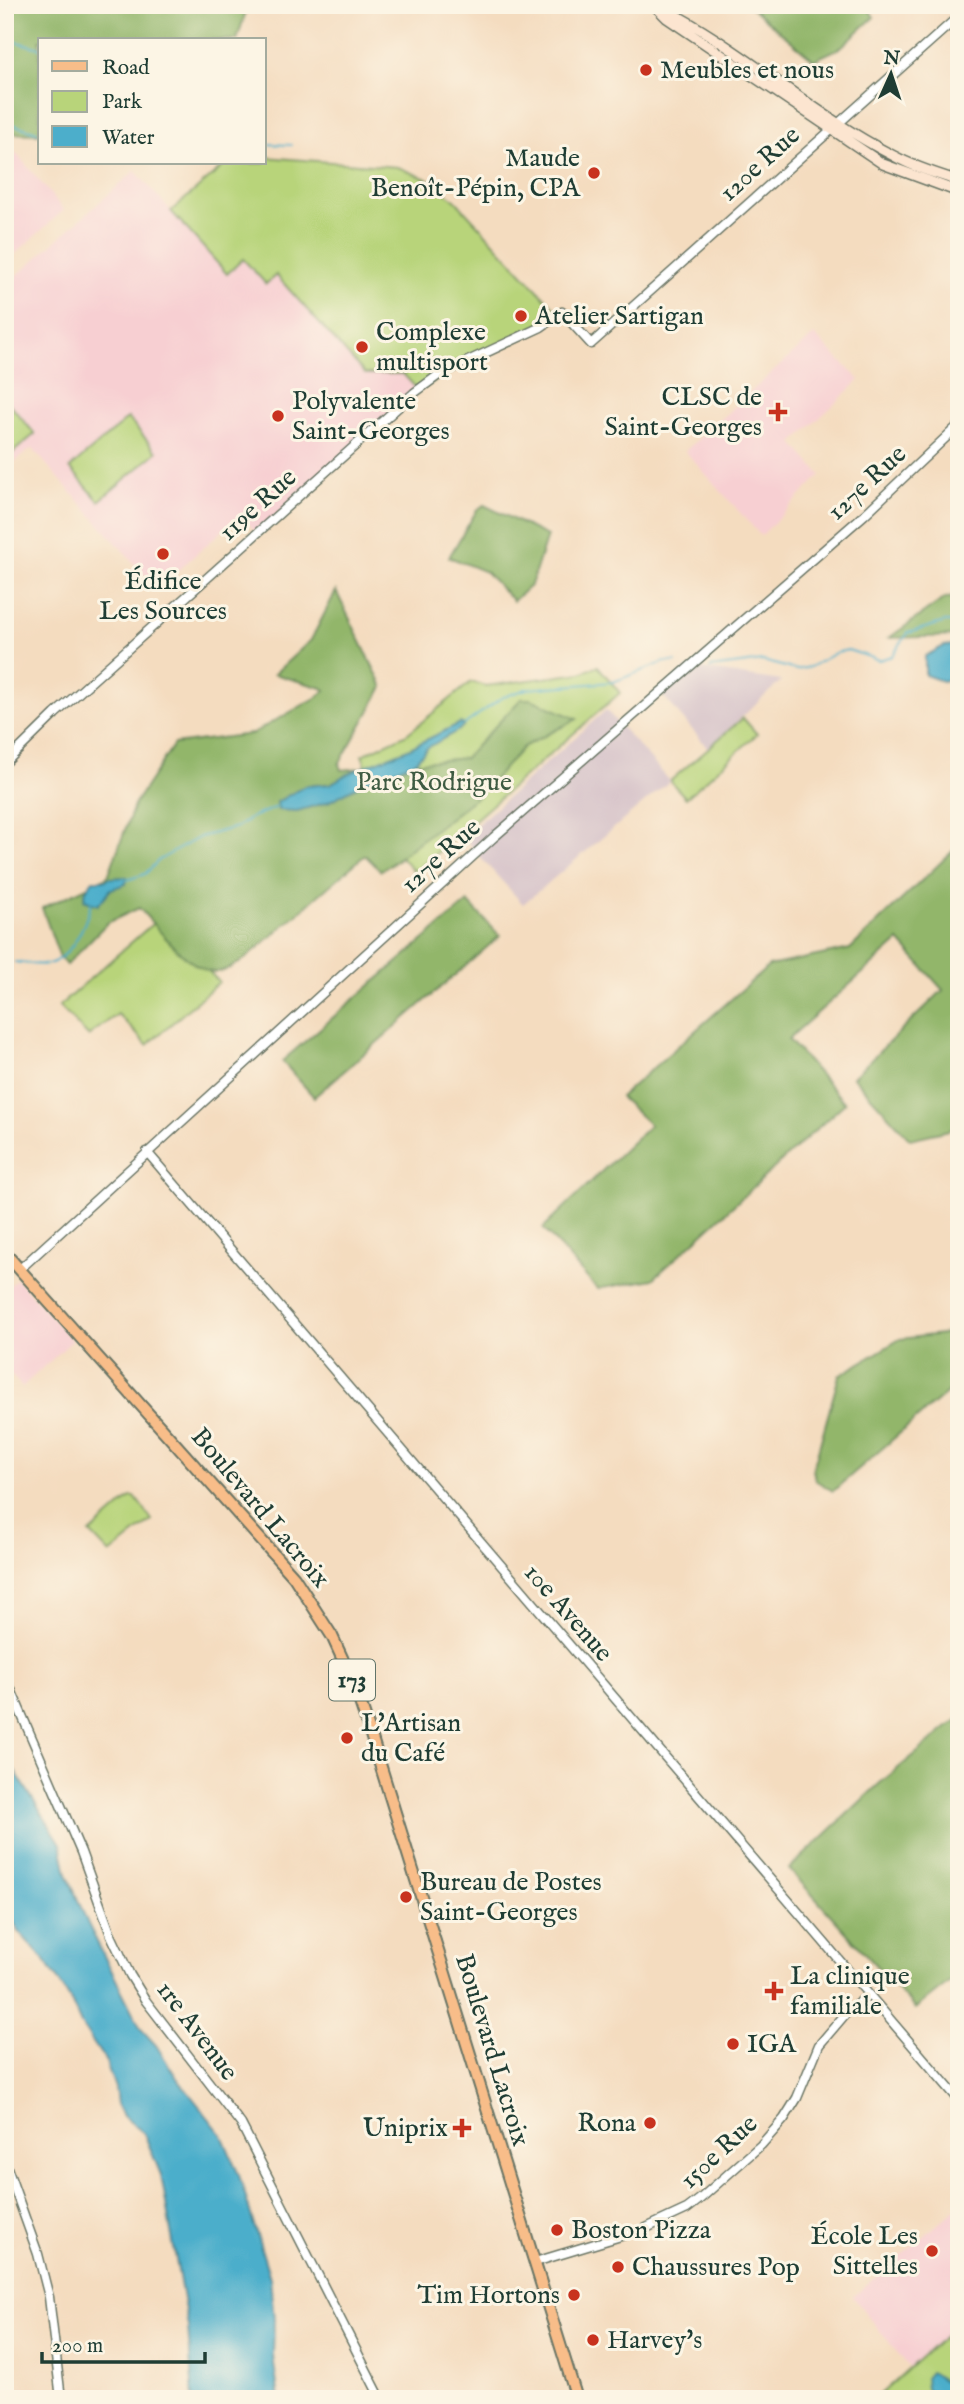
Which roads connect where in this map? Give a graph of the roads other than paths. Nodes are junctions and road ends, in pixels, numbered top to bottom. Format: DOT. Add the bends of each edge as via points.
graph roads {
  1 [pos="656,5"];
  2 [pos="959,16"];
  3 [pos="838,122"];
  4 [pos="830,129"];
  5 [pos="959,181"];
  6 [pos="959,192"];
  7 [pos="562,312"];
  8 [pos="959,425"];
  9 [pos="5,763"];
  10 [pos="148,1152"];
  11 [pos="5,1253"];
  12 [pos="20,1269"];
  13 [pos="5,1676"];
  14 [pos="869,1995"];
  15 [pos="959,2100"];
  16 [pos="5,2162"];
  17 [pos="535,2262"];
  18 [pos="61,2399"];
  19 [pos="381,2399"];
  20 [pos="577,2399"];
  1 -- 3 [label="main road"];
  1 -- 4 [label="main road" via="667,18"];
  2 -- 3 [label="street, 120e Rue"];
  3 -- 4 [label="street, 120e Rue"];
  3 -- 5 [label="main road" via="897,158"];
  4 -- 6 [label="main road" via="883,164"];
  4 -- 7 [label="street, 120e Rue" via="590,344"];
  7 -- 9 [label="street, 119e Rue" via="541,327 440,374 414,393 55,713"];
  8 -- 10 [label="street, 127e Rue" via="884,498 494,837"];
  10 -- 12 [label="street, 127e Rue"];
  10 -- 14 [label="street, 10e Avenue"];
  11 -- 12 [label="main road, Boulevard Lacroix / 173"];
  12 -- 17 [label="main road, Boulevard Lacroix / 173" via="265,1543 309,1597 332,1636 363,1710"];
  13 -- 19 [label="street, 1re Avenue" via="130,1975 241,2124"];
  14 -- 15 [label="street, 10e Avenue"];
  14 -- 17 [label="street, 150e Rue" via="837,2021 819,2045 784,2119 693,2204 644,2229"];
  16 -- 18 [label="street" via="50,2297"];
  17 -- 20 [label="main road, Boulevard Lacroix / 173"];
}
